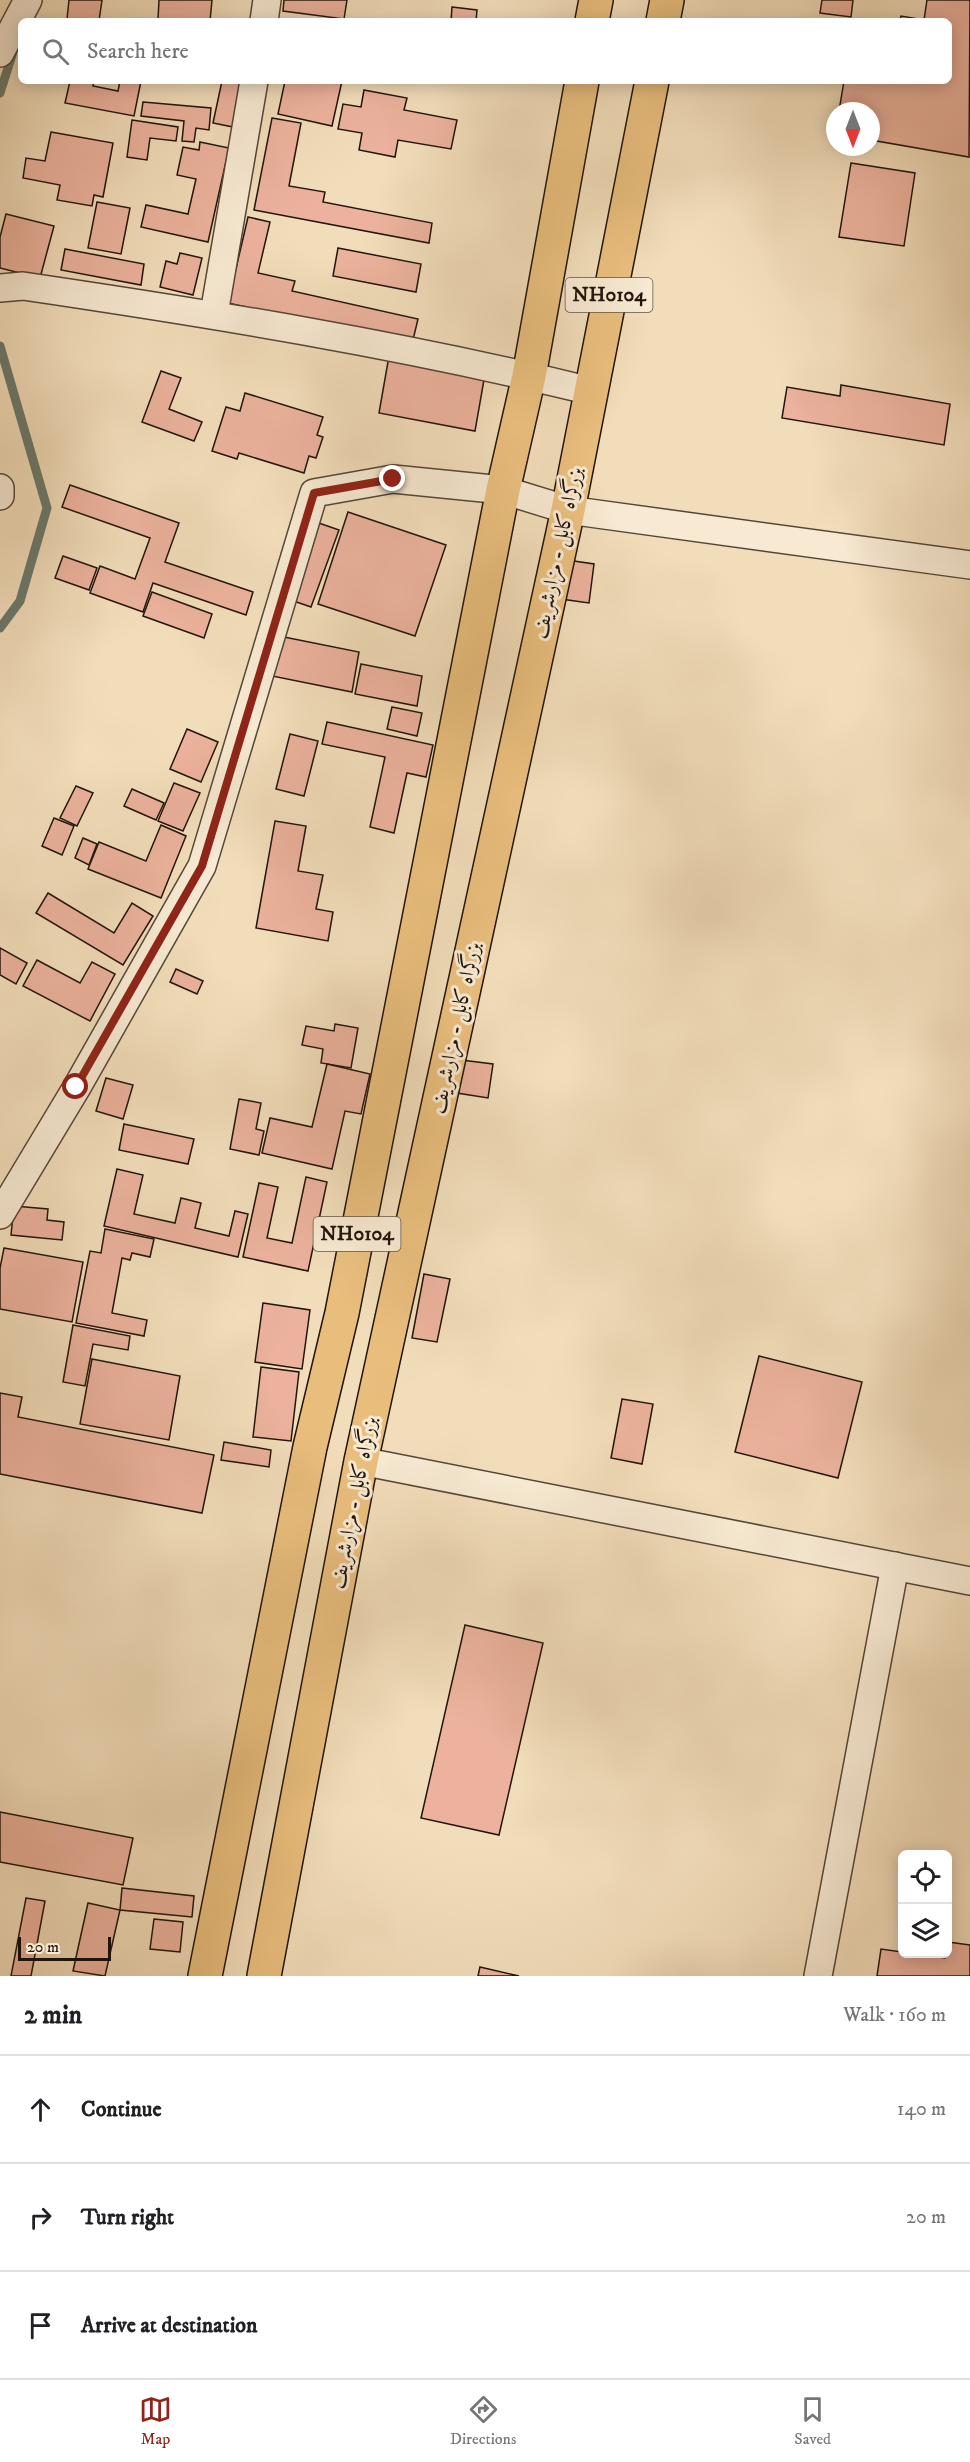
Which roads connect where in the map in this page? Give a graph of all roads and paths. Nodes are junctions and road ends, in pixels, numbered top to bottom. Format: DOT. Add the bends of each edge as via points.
graph roads {
  1 [pos="28,0"];
  2 [pos="267,0"];
  3 [pos="596,0"];
  4 [pos="668,0"];
  5 [pos="18,18"];
  6 [pos="264,18"];
  7 [pos="593,18"];
  8 [pos="664,18"];
  9 [pos="18,19"];
  10 [pos="0,53"];
  11 [pos="253,84"];
  12 [pos="581,84"];
  13 [pos="650,84"];
  14 [pos="0,288"];
  15 [pos="214,314"];
  16 [pos="529,376"];
  17 [pos="591,391"];
  18 [pos="0,489"];
  19 [pos="503,490"];
  20 [pos="0,496"];
  21 [pos="568,510"];
  22 [pos="970,565"];
  23 [pos="0,1215"];
  24 [pos="361,1461"];
  25 [pos="895,1566"];
  26 [pos="970,1581"];
  27 [pos="204,1976"];
  28 [pos="264,1976"];
  29 [pos="818,1976"];
  1 -- 5 [label="street"];
  2 -- 6 [label="street"];
  3 -- 7 [label="highway"];
  4 -- 8 [label="highway"];
  9 -- 10 [label="street"];
  11 -- 15 [label="street"];
  12 -- 16 [label="highway, NH0104"];
  13 -- 17 [label="highway, بزرگراه کابل - مزارشریف / NH0104"];
  14 -- 15 [label="street" via="23,286"];
  15 -- 16 [label="street"];
  16 -- 17 [label="street"];
  16 -- 19 [label="highway, NH0104"];
  17 -- 21 [label="highway, بزرگراه کابل - مزارشریف / NH0104"];
  18 -- 20 [label="street"];
  19 -- 21 [label="street"];
  19 -- 23 [label="street" via="393,479 314,493 202,866"];
  19 -- 27 [label="highway, NH0104" via="344,1301 310,1447"];
  21 -- 22 [label="street"];
  21 -- 24 [label="highway, بزرگراه کابل - مزارشریف / NH0104"];
  24 -- 25 [label="street"];
  24 -- 28 [label="highway, بزرگراه کابل - مزارشریف / NH0104"];
  25 -- 26 [label="street"];
  25 -- 29 [label="street"];
}
